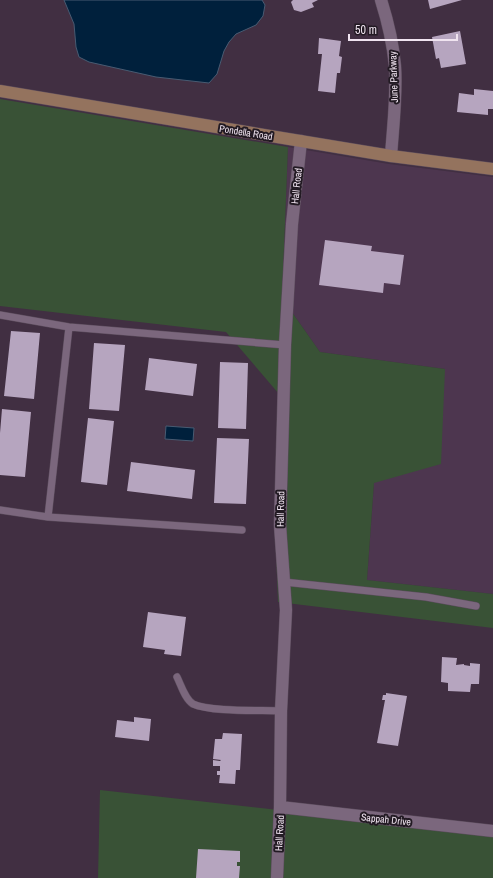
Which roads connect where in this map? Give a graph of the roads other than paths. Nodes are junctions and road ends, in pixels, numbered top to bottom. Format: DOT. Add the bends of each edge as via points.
graph roads {
  1 [pos="381,0"];
  2 [pos="0,91"];
  3 [pos="301,141"];
  4 [pos="391,156"];
  5 [pos="493,169"];
  6 [pos="0,315"];
  7 [pos="69,328"];
  8 [pos="285,345"];
  9 [pos="0,510"];
  10 [pos="48,517"];
  11 [pos="242,530"];
  12 [pos="284,582"];
  13 [pos="476,606"];
  14 [pos="177,677"];
  15 [pos="281,711"];
  16 [pos="280,807"];
  17 [pos="493,831"];
  18 [pos="277,878"];
  1 -- 4 [label="street, June Parkway" via="395,68 395,116"];
  2 -- 3 [label="main road, Pondella Road"];
  3 -- 4 [label="main road, Pondella Road"];
  3 -- 8 [label="street, Hall Road" via="292,224"];
  4 -- 5 [label="main road, Pondella Road"];
  6 -- 7 [label="lane"];
  7 -- 8 [label="lane"];
  7 -- 10 [label="lane"];
  8 -- 12 [label="street, Hall Road" via="280,524"];
  9 -- 10 [label="lane"];
  10 -- 11 [label="lane"];
  12 -- 13 [label="lane" via="426,597"];
  12 -- 15 [label="street, Hall Road" via="286,632"];
  14 -- 15 [label="lane" via="192,704 214,708"];
  15 -- 16 [label="street, Hall Road"];
  16 -- 17 [label="street, Sappah Drive"];
  16 -- 18 [label="street, Hall Road"];
}
